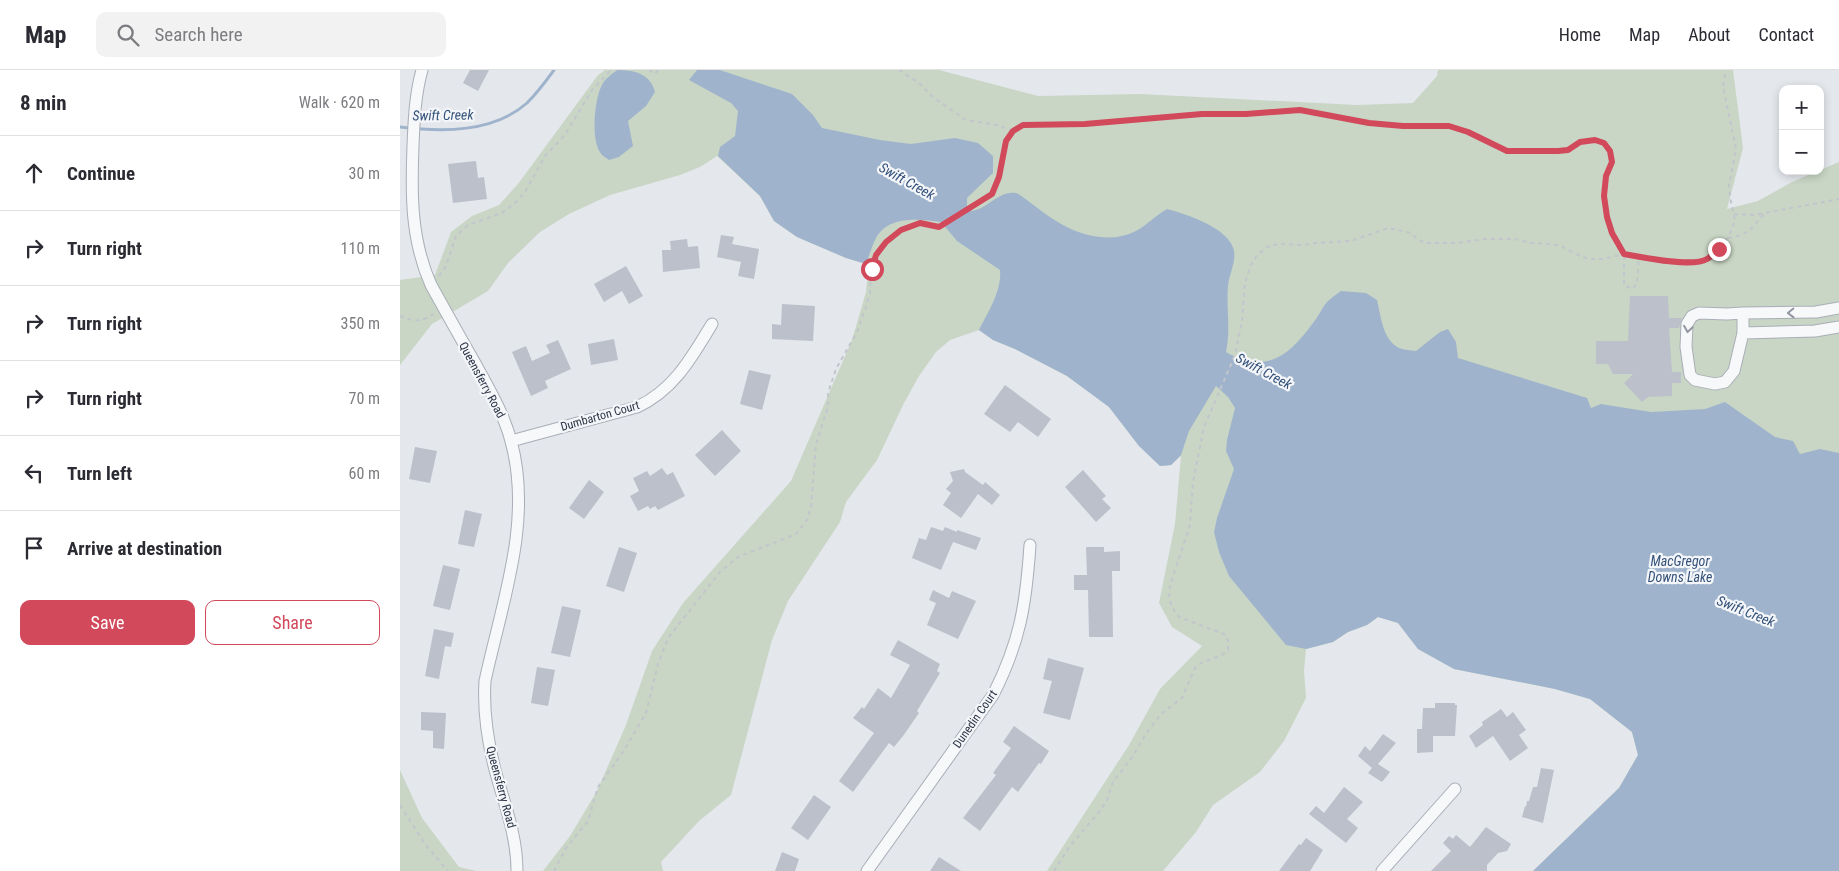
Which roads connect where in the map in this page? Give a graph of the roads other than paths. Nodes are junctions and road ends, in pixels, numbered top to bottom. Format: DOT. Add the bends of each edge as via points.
graph roads {
  1 [pos="422,70"];
  2 [pos="400,166"];
  3 [pos="412,166"];
  4 [pos="1839,308"];
  5 [pos="1743,313"];
  6 [pos="712,324"];
  7 [pos="1839,327"];
  8 [pos="1743,333"];
  9 [pos="511,441"];
  10 [pos="1030,545"];
  11 [pos="1455,789"];
  12 [pos="517,871"];
  13 [pos="868,871"];
  14 [pos="1382,871"];
  1 -- 3 [label="street, Queensferry Road" via="414,114"];
  2 -- 3 [label="street"];
  3 -- 9 [label="street, Queensferry Road" via="413,220 425,272 498,404"];
  4 -- 5 [label="street, one-way" via="1807,313"];
  5 -- 8 [label="street"];
  5 -- 8 [label="street, one-way" via="1699,313 1692,316 1686,332 1690,375 1705,383 1725,382 1736,366"];
  6 -- 9 [label="street, Dumbarton Court" via="686,367 649,401"];
  7 -- 8 [label="street"];
  9 -- 12 [label="street, Queensferry Road" via="519,513 512,563 485,681 484,709 491,752 513,834"];
  10 -- 13 [label="street, Dunedin Court" via="1024,609 1004,674 993,695"];
  11 -- 14 [label="street"];
}
